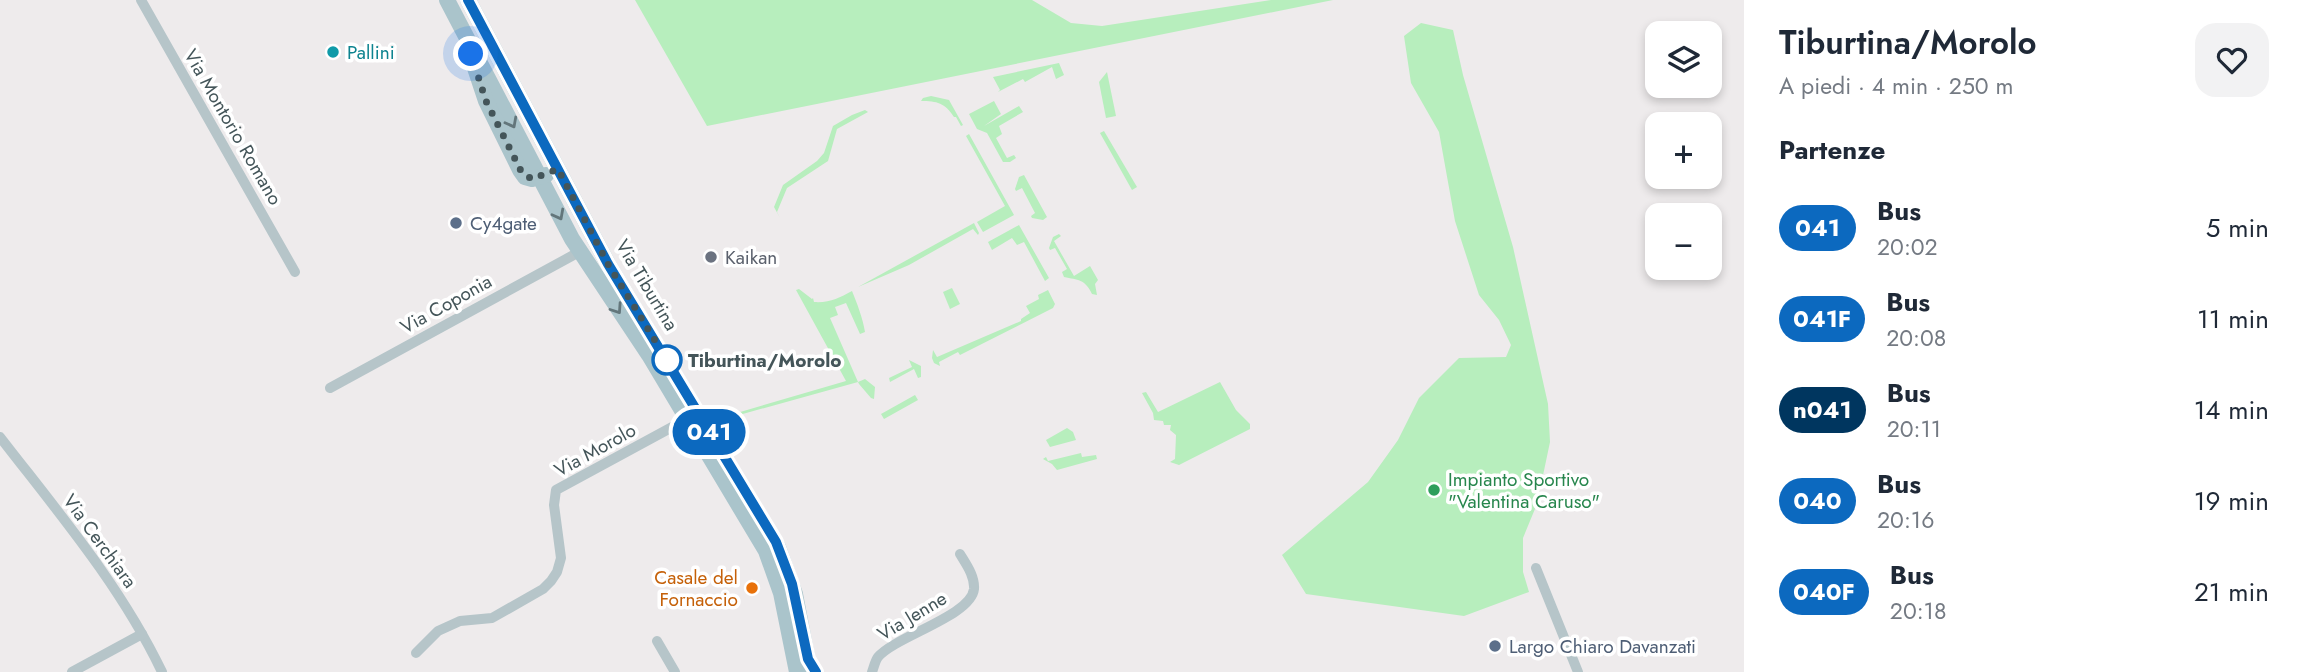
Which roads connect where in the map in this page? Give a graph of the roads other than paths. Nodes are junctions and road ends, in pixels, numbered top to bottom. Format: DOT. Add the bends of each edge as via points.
graph roads {
  1 [pos="141,0"];
  2 [pos="447,0"];
  3 [pos="468,0"];
  4 [pos="558,169"];
  5 [pos="540,177"];
  6 [pos="579,252"];
  7 [pos="295,272"];
  8 [pos="330,388"];
  9 [pos="687,419"];
  10 [pos="0,437"];
  11 [pos="960,554"];
  12 [pos="1536,568"];
  13 [pos="142,634"];
  14 [pos="657,640"];
  15 [pos="416,653"];
  16 [pos="809,665"];
  17 [pos="72,672"];
  18 [pos="162,672"];
  19 [pos="675,672"];
  20 [pos="797,672"];
  21 [pos="872,672"];
  22 [pos="1578,672"];
  1 -- 7 [label="street, Via Montorio Romano"];
  2 -- 5 [label="main road, one-way" via="469,41 481,89 520,170 528,179"];
  3 -- 4 [label="main road, Via Tiburtina"];
  4 -- 5 [label="main road"];
  4 -- 16 [label="main road, Via Tiburtina" via="613,272 776,542 792,584"];
  5 -- 6 [label="main road, Via Tiburtina, one-way"];
  6 -- 8 [label="street, Via Coponia"];
  6 -- 9 [label="main road, Via Tiburtina, one-way"];
  9 -- 15 [label="street, Via Morolo" via="556,490 561,558 547,585 492,618 460,621 438,631"];
  9 -- 20 [label="main road, Via Tiburtina" via="770,560"];
  10 -- 13 [label="street, Via Cerchiara" via="61,515"];
  11 -- 21 [label="street, Via Jenne" via="974,581 970,600 882,654"];
  12 -- 22 [label="street"];
  13 -- 17 [label="street"];
  13 -- 18 [label="street, Via Cerchiara"];
  14 -- 19 [label="street"];
}
